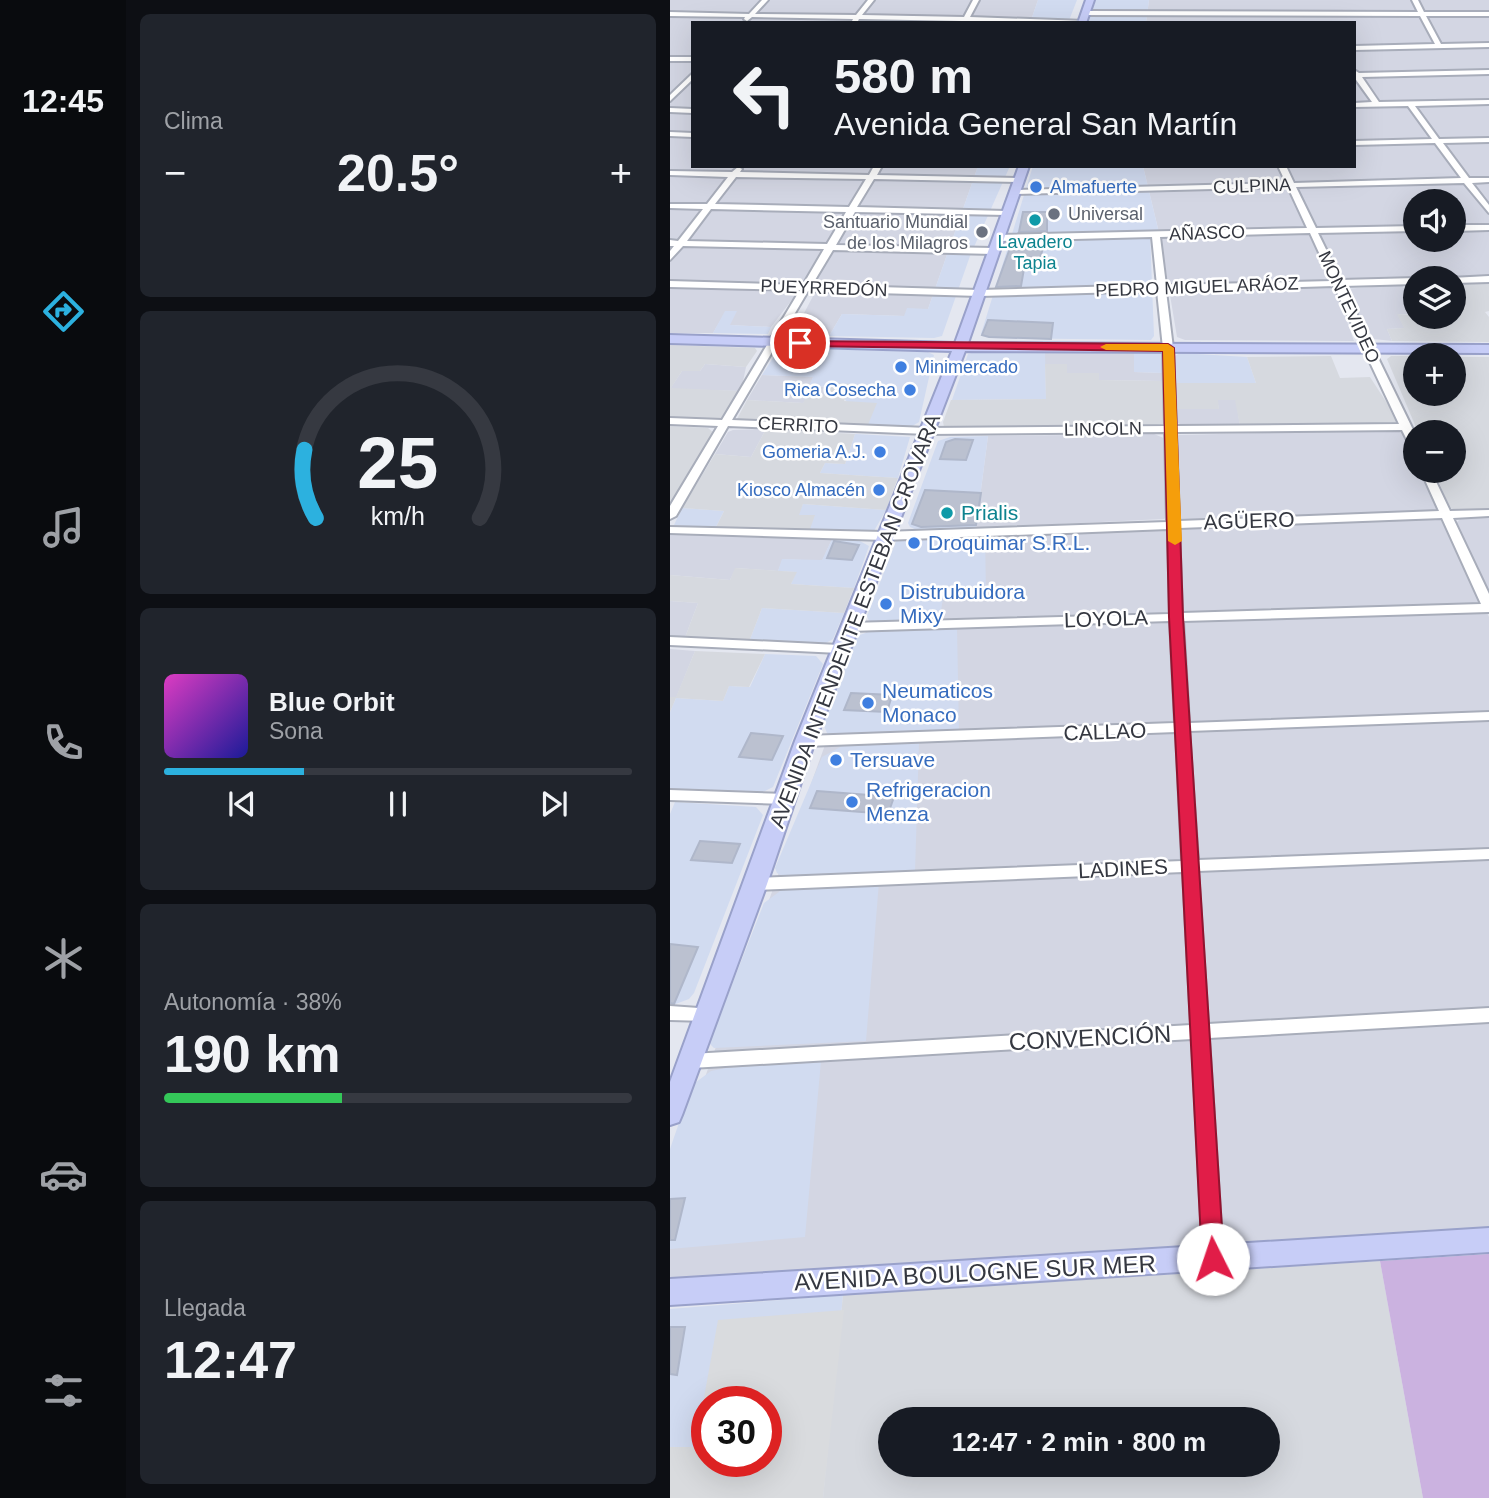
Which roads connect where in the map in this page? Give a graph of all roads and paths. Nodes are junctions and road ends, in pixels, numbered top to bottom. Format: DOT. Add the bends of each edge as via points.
graph roads {
  1 [pos="765,0"];
  2 [pos="871,0"];
  3 [pos="976,0"];
  4 [pos="1090,0"];
  5 [pos="1209,0"];
  6 [pos="1415,0"];
  7 [pos="1315,10"];
  8 [pos="1210,13"];
  9 [pos="670,14"];
  10 [pos="1422,14"];
  11 [pos="1489,14"];
  12 [pos="750,16"];
  13 [pos="1083,19"];
  14 [pos="855,20"];
  15 [pos="745,21"];
  16 [pos="965,21"];
  17 [pos="1212,21"];
  18 [pos="1322,21"];
  19 [pos="1489,45"];
  20 [pos="1439,46"];
  21 [pos="1356,48"];
  22 [pos="670,59"];
  23 [pos="691,60"];
  24 [pos="1489,72"];
  25 [pos="1356,74"];
  26 [pos="1356,75"];
  27 [pos="670,83"];
  28 [pos="689,83"];
  29 [pos="670,99"];
  30 [pos="1489,102"];
  31 [pos="1409,103"];
  32 [pos="1377,104"];
  33 [pos="1356,105"];
  34 [pos="670,110"];
  35 [pos="691,111"];
  36 [pos="670,134"];
  37 [pos="691,135"];
  38 [pos="1489,140"];
  39 [pos="1437,141"];
  40 [pos="1356,143"];
  41 [pos="877,168"];
  42 [pos="1023,168"];
  43 [pos="1283,168"];
  44 [pos="737,170"];
  45 [pos="670,173"];
  46 [pos="872,177"];
  47 [pos="1019,180"];
  48 [pos="1465,180"];
  49 [pos="1489,180"];
  50 [pos="1291,185"];
  51 [pos="1014,192"];
  52 [pos="670,206"];
  53 [pos="708,206"];
  54 [pos="851,210"];
  55 [pos="1489,211"];
  56 [pos="1006,213"];
  57 [pos="1489,227"];
  58 [pos="1403,228"];
  59 [pos="1466,228"];
  60 [pos="1313,231"];
  61 [pos="1156,235"];
  62 [pos="998,238"];
  63 [pos="670,243"];
  64 [pos="680,243"];
  65 [pos="831,247"];
  66 [pos="993,251"];
  67 [pos="670,257"];
  68 [pos="1489,279"];
  69 [pos="1466,280"];
  70 [pos="1403,282"];
  71 [pos="670,284"];
  72 [pos="1338,284"];
  73 [pos="806,287"];
  74 [pos="1161,288"];
  75 [pos="979,293"];
  76 [pos="670,339"];
  77 [pos="773,342"];
  78 [pos="960,346"];
  79 [pos="1168,348"];
  80 [pos="1369,348"];
  81 [pos="1489,349"];
  82 [pos="670,421"];
  83 [pos="1403,421"];
  84 [pos="727,422"];
  85 [pos="1403,427"];
  86 [pos="1170,428"];
  87 [pos="927,431"];
  88 [pos="1431,483"];
  89 [pos="1489,513"];
  90 [pos="1445,514"];
  91 [pos="670,516"];
  92 [pos="1175,524"];
  93 [pos="670,530"];
  94 [pos="884,536"];
  95 [pos="1489,608"];
  96 [pos="1176,617"];
  97 [pos="850,627"];
  98 [pos="670,641"];
  99 [pos="839,649"];
  100 [pos="1489,716"];
  101 [pos="1183,730"];
  102 [pos="805,741"];
  103 [pos="670,795"];
  104 [pos="786,799"];
  105 [pos="1489,854"];
  106 [pos="1191,866"];
  107 [pos="756,884"];
  108 [pos="670,1013"];
  109 [pos="707,1014"];
  110 [pos="1489,1014"];
  111 [pos="1198,1032"];
  112 [pos="691,1061"];
  113 [pos="670,1115"];
  114 [pos="1489,1240"];
  115 [pos="1213,1259"];
  116 [pos="670,1292"];
  1 -- 12 [label="street"];
  2 -- 14 [label="street"];
  3 -- 16 [label="street"];
  4 -- 13 [label="main road"];
  5 -- 8 [label="street"];
  6 -- 10 [label="street"];
  7 -- 8 [label="street"];
  7 -- 10 [label="street"];
  7 -- 18 [label="street"];
  8 -- 13 [label="street"];
  8 -- 17 [label="street"];
  9 -- 12 [label="street"];
  10 -- 11 [label="street"];
  10 -- 20 [label="street"];
  12 -- 14 [label="street"];
  12 -- 15 [label="street"];
  13 -- 16 [label="street"];
  14 -- 16 [label="street"];
  19 -- 20 [label="street"];
  20 -- 21 [label="street"];
  22 -- 23 [label="street"];
  24 -- 25 [label="street"];
  26 -- 32 [label="street"];
  27 -- 28 [label="street"];
  28 -- 29 [label="street"];
  30 -- 31 [label="street"];
  31 -- 32 [label="street"];
  31 -- 39 [label="street"];
  32 -- 33 [label="street"];
  34 -- 35 [label="street"];
  36 -- 37 [label="street"];
  38 -- 39 [label="street"];
  39 -- 40 [label="street"];
  39 -- 48 [label="street"];
  41 -- 46 [label="street"];
  42 -- 47 [label="main road, AVENIDA INTENDENTE ESTEBAN CROVARA"];
  43 -- 50 [label="street, MONTEVIDEO"];
  44 -- 45 [label="street"];
  44 -- 46 [label="street"];
  44 -- 53 [label="street"];
  46 -- 47 [label="street"];
  46 -- 54 [label="street"];
  47 -- 51 [label="main road, AVENIDA INTENDENTE ESTEBAN CROVARA"];
  48 -- 49 [label="street, CULPINA"];
  48 -- 50 [label="street, CULPINA"];
  48 -- 55 [label="street"];
  50 -- 51 [label="street, CULPINA"];
  50 -- 60 [label="street, MONTEVIDEO"];
  51 -- 56 [label="main road, AVENIDA INTENDENTE ESTEBAN CROVARA"];
  52 -- 53 [label="street"];
  53 -- 54 [label="street"];
  53 -- 64 [label="street"];
  54 -- 56 [label="street"];
  54 -- 65 [label="street"];
  56 -- 62 [label="main road, AVENIDA INTENDENTE ESTEBAN CROVARA"];
  57 -- 59 [label="street"];
  58 -- 60 [label="street, AÑASCO"];
  60 -- 61 [label="street, AÑASCO"];
  60 -- 72 [label="street, MONTEVIDEO"];
  61 -- 62 [label="street, AÑASCO"];
  61 -- 74 [label="street"];
  62 -- 66 [label="main road, AVENIDA INTENDENTE ESTEBAN CROVARA"];
  63 -- 64 [label="street"];
  64 -- 65 [label="street"];
  64 -- 67 [label="street"];
  65 -- 66 [label="street"];
  65 -- 73 [label="street"];
  66 -- 75 [label="main road, AVENIDA INTENDENTE ESTEBAN CROVARA"];
  68 -- 69 [label="street"];
  70 -- 72 [label="street, PEDRO MIGUEL ARÁOZ"];
  71 -- 73 [label="street, PUEYRREDÓN"];
  72 -- 74 [label="street, PEDRO MIGUEL ARÁOZ"];
  72 -- 80 [label="street, MONTEVIDEO"];
  73 -- 75 [label="street, PUEYRREDÓN"];
  73 -- 77 [label="street"];
  74 -- 75 [label="street, PEDRO MIGUEL ARÁOZ"];
  74 -- 79 [label="street"];
  75 -- 78 [label="main road, AVENIDA INTENDENTE ESTEBAN CROVARA"];
  76 -- 77 [label="main road"];
  77 -- 78 [label="main road"];
  77 -- 84 [label="street"];
  78 -- 79 [label="main road"];
  78 -- 87 [label="main road, AVENIDA INTENDENTE ESTEBAN CROVARA"];
  79 -- 80 [label="main road"];
  79 -- 86 [label="street"];
  80 -- 81 [label="main road"];
  80 -- 83 [label="street, MONTEVIDEO"];
  82 -- 84 [label="street, CERRITO"];
  84 -- 87 [label="street, CERRITO"];
  84 -- 91 [label="street"];
  85 -- 86 [label="street, LINCOLN"];
  86 -- 87 [label="street, LINCOLN"];
  86 -- 92 [label="street"];
  87 -- 94 [label="main road, AVENIDA INTENDENTE ESTEBAN CROVARA"];
  88 -- 90 [label="street"];
  89 -- 90 [label="street, AGÜERO"];
  90 -- 92 [label="street, AGÜERO"];
  90 -- 95 [label="street"];
  92 -- 94 [label="street, AGÜERO"];
  92 -- 96 [label="street"];
  93 -- 94 [label="street, AGÜERO"];
  94 -- 97 [label="main road, AVENIDA INTENDENTE ESTEBAN CROVARA"];
  95 -- 96 [label="street, LOYOLA"];
  96 -- 97 [label="street, LOYOLA"];
  96 -- 101 [label="street"];
  97 -- 99 [label="main road, AVENIDA INTENDENTE ESTEBAN CROVARA"];
  98 -- 99 [label="street"];
  99 -- 102 [label="main road, AVENIDA INTENDENTE ESTEBAN CROVARA"];
  100 -- 101 [label="street, CALLAO"];
  101 -- 102 [label="street, CALLAO"];
  101 -- 106 [label="street"];
  102 -- 104 [label="main road, AVENIDA INTENDENTE ESTEBAN CROVARA"];
  103 -- 104 [label="street"];
  104 -- 107 [label="main road, AVENIDA INTENDENTE ESTEBAN CROVARA"];
  105 -- 106 [label="street, LADINES"];
  106 -- 107 [label="street, LADINES"];
  106 -- 111 [label="street"];
  107 -- 109 [label="main road, AVENIDA INTENDENTE ESTEBAN CROVARA"];
  108 -- 109 [label="street"];
  109 -- 112 [label="main road, AVENIDA INTENDENTE ESTEBAN CROVARA"];
  110 -- 111 [label="street, CONVENCIÓN"];
  111 -- 112 [label="street, CONVENCIÓN"];
  111 -- 115 [label="street"];
  112 -- 113 [label="main road, AVENIDA INTENDENTE ESTEBAN CROVARA"];
  114 -- 115 [label="main road, AVENIDA BOULOGNE SUR MER"];
  115 -- 116 [label="main road, AVENIDA BOULOGNE SUR MER"];
}
